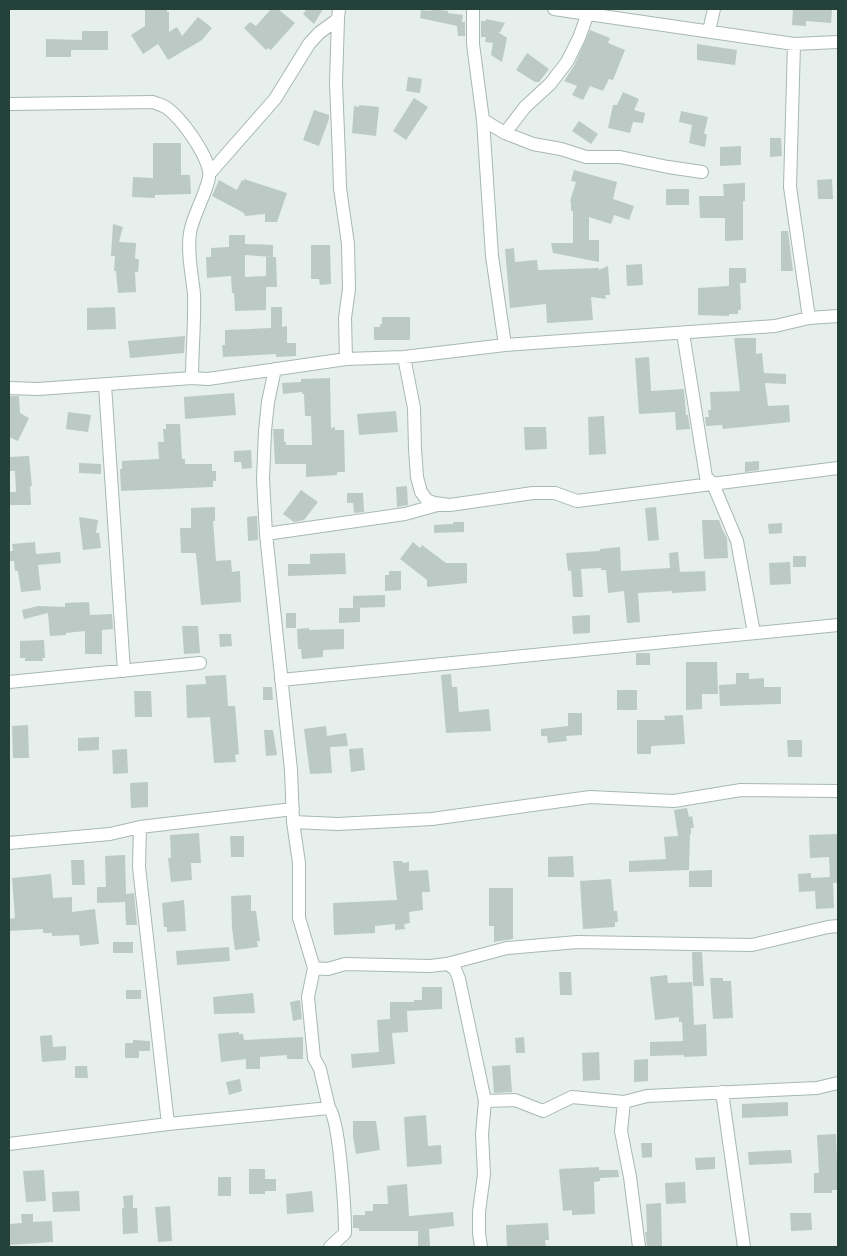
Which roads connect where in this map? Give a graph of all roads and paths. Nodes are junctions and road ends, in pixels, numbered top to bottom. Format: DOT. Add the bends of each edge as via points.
graph roads {
  1 [pos="473,9"];
  2 [pos="557,9"];
  3 [pos="714,9"];
  4 [pos="588,13"];
  5 [pos="338,14"];
  6 [pos="709,31"];
  7 [pos="838,42"];
  8 [pos="794,44"];
  9 [pos="9,104"];
  10 [pos="483,120"];
  11 [pos="505,133"];
  12 [pos="702,172"];
  13 [pos="210,173"];
  14 [pos="838,316"];
  15 [pos="809,318"];
  16 [pos="683,332"];
  17 [pos="505,345"];
  18 [pos="404,358"];
  19 [pos="346,359"];
  20 [pos="275,369"];
  21 [pos="192,378"];
  22 [pos="105,385"];
  23 [pos="9,388"];
  24 [pos="838,468"];
  25 [pos="713,484"];
  26 [pos="442,504"];
  27 [pos="266,534"];
  28 [pos="838,625"];
  29 [pos="754,633"];
  30 [pos="200,663"];
  31 [pos="124,671"];
  32 [pos="281,680"];
  33 [pos="9,682"];
  34 [pos="838,791"];
  35 [pos="293,815"];
  36 [pos="140,827"];
  37 [pos="9,843"];
  38 [pos="838,926"];
  39 [pos="447,964"];
  40 [pos="314,968"];
  41 [pos="838,1084"];
  42 [pos="722,1092"];
  43 [pos="485,1101"];
  44 [pos="624,1102"];
  45 [pos="329,1108"];
  46 [pos="168,1124"];
  47 [pos="9,1144"];
  48 [pos="334,1245"];
  49 [pos="481,1247"];
  50 [pos="639,1247"];
  51 [pos="744,1247"];
  1 -- 10 [label="street" via="473,44"];
  2 -- 4 [label="street"];
  3 -- 6 [label="street"];
  4 -- 6 [label="street"];
  4 -- 11 [label="street" via="567,62"];
  5 -- 13 [label="street" via="310,44 275,98"];
  5 -- 19 [label="street" via="336,83 340,188 348,244 349,289 344,318"];
  6 -- 8 [label="street"];
  7 -- 8 [label="street"];
  8 -- 15 [label="street" via="790,187"];
  9 -- 13 [label="street" via="153,102 167,108 180,121 204,154"];
  10 -- 11 [label="street"];
  10 -- 17 [label="street" via="492,256"];
  11 -- 12 [label="street" via="533,144 586,157 620,157"];
  13 -- 21 [label="street" via="190,233 194,295"];
  14 -- 15 [label="street"];
  15 -- 16 [label="street" via="775,326"];
  16 -- 17 [label="street"];
  16 -- 25 [label="street" via="706,477"];
  17 -- 18 [label="street"];
  18 -- 19 [label="street"];
  18 -- 26 [label="street" via="414,408 414,448 421,492 427,500"];
  19 -- 20 [label="street"];
  20 -- 21 [label="street" via="237,376"];
  20 -- 27 [label="street" via="265,431"];
  21 -- 22 [label="street"];
  22 -- 23 [label="street"];
  22 -- 31 [label="street"];
  24 -- 25 [label="street"];
  25 -- 26 [label="street" via="577,501 555,493 533,493"];
  25 -- 29 [label="street" via="737,541"];
  26 -- 27 [label="street" via="405,514"];
  27 -- 32 [label="street"];
  28 -- 29 [label="street"];
  29 -- 32 [label="street"];
  30 -- 31 [label="street"];
  31 -- 33 [label="street"];
  32 -- 35 [label="street"];
  34 -- 35 [label="street" via="741,790 674,800 590,797 432,819 338,824"];
  35 -- 36 [label="street"];
  35 -- 40 [label="street" via="299,918"];
  36 -- 37 [label="street" via="110,834"];
  36 -- 46 [label="street" via="139,867"];
  38 -- 39 [label="street" via="752,945 577,942 507,948"];
  39 -- 40 [label="street" via="344,964 328,969"];
  39 -- 43 [label="street" via="455,969 458,979"];
  40 -- 45 [label="street" via="308,997 314,1058 320,1069"];
  41 -- 42 [label="street" via="817,1088"];
  42 -- 44 [label="street" via="647,1096"];
  42 -- 51 [label="street"];
  43 -- 44 [label="street" via="515,1100 543,1111 572,1097"];
  43 -- 49 [label="street" via="482,1134 484,1174 479,1212"];
  44 -- 50 [label="street" via="621,1131"];
  45 -- 46 [label="street"];
  45 -- 48 [label="street" via="337,1133 344,1224 344,1233"];
  46 -- 47 [label="street"];
}
